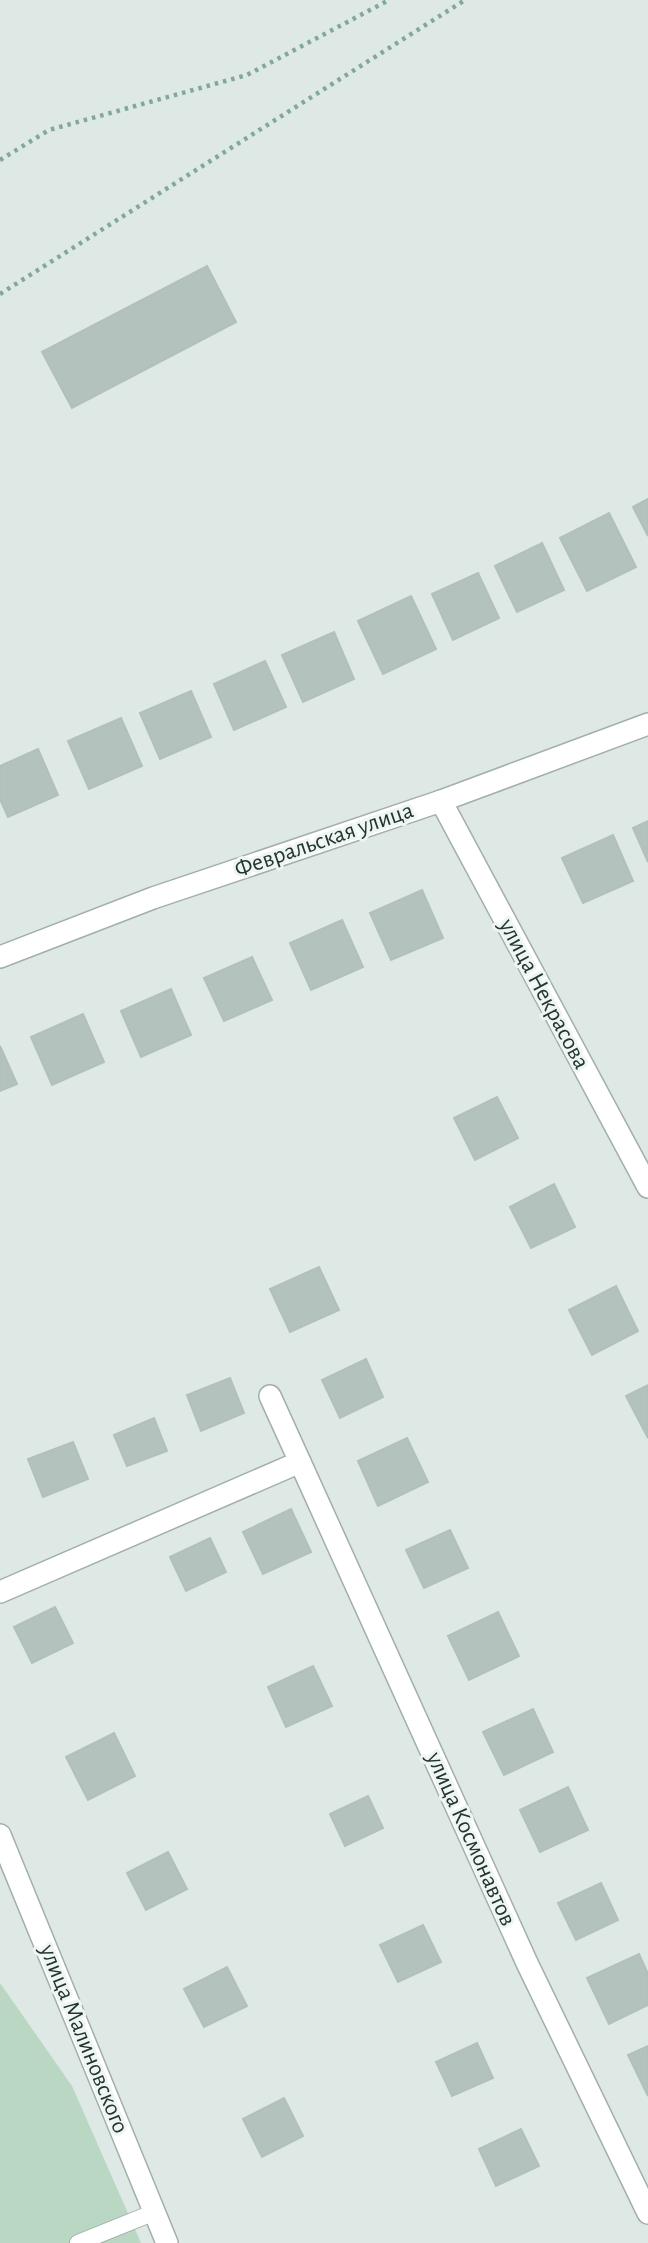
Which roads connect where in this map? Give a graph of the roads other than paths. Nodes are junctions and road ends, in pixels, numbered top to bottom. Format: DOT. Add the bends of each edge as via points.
graph roads {
  1 [pos="648,724"];
  2 [pos="440,801"];
  3 [pos="0,957"];
  4 [pos="648,1187"];
  5 [pos="270,1396"];
  6 [pos="300,1462"];
  7 [pos="0,1592"];
  8 [pos="0,1835"];
  9 [pos="155,2213"];
  10 [pos="648,2213"];
  11 [pos="78,2243"];
  12 [pos="167,2243"];
  1 -- 2 [label="street, Февральская улица"];
  2 -- 3 [label="street, Февральская улица" via="153,898"];
  2 -- 4 [label="street, улица Некрасова"];
  5 -- 6 [label="street, улица Космонавтов"];
  6 -- 7 [label="street"];
  6 -- 10 [label="street, улица Космонавтов" via="527,1963"];
  8 -- 9 [label="street, улица Малиновского"];
  9 -- 11 [label="lane"];
  9 -- 12 [label="street, улица Малиновского"];
}
